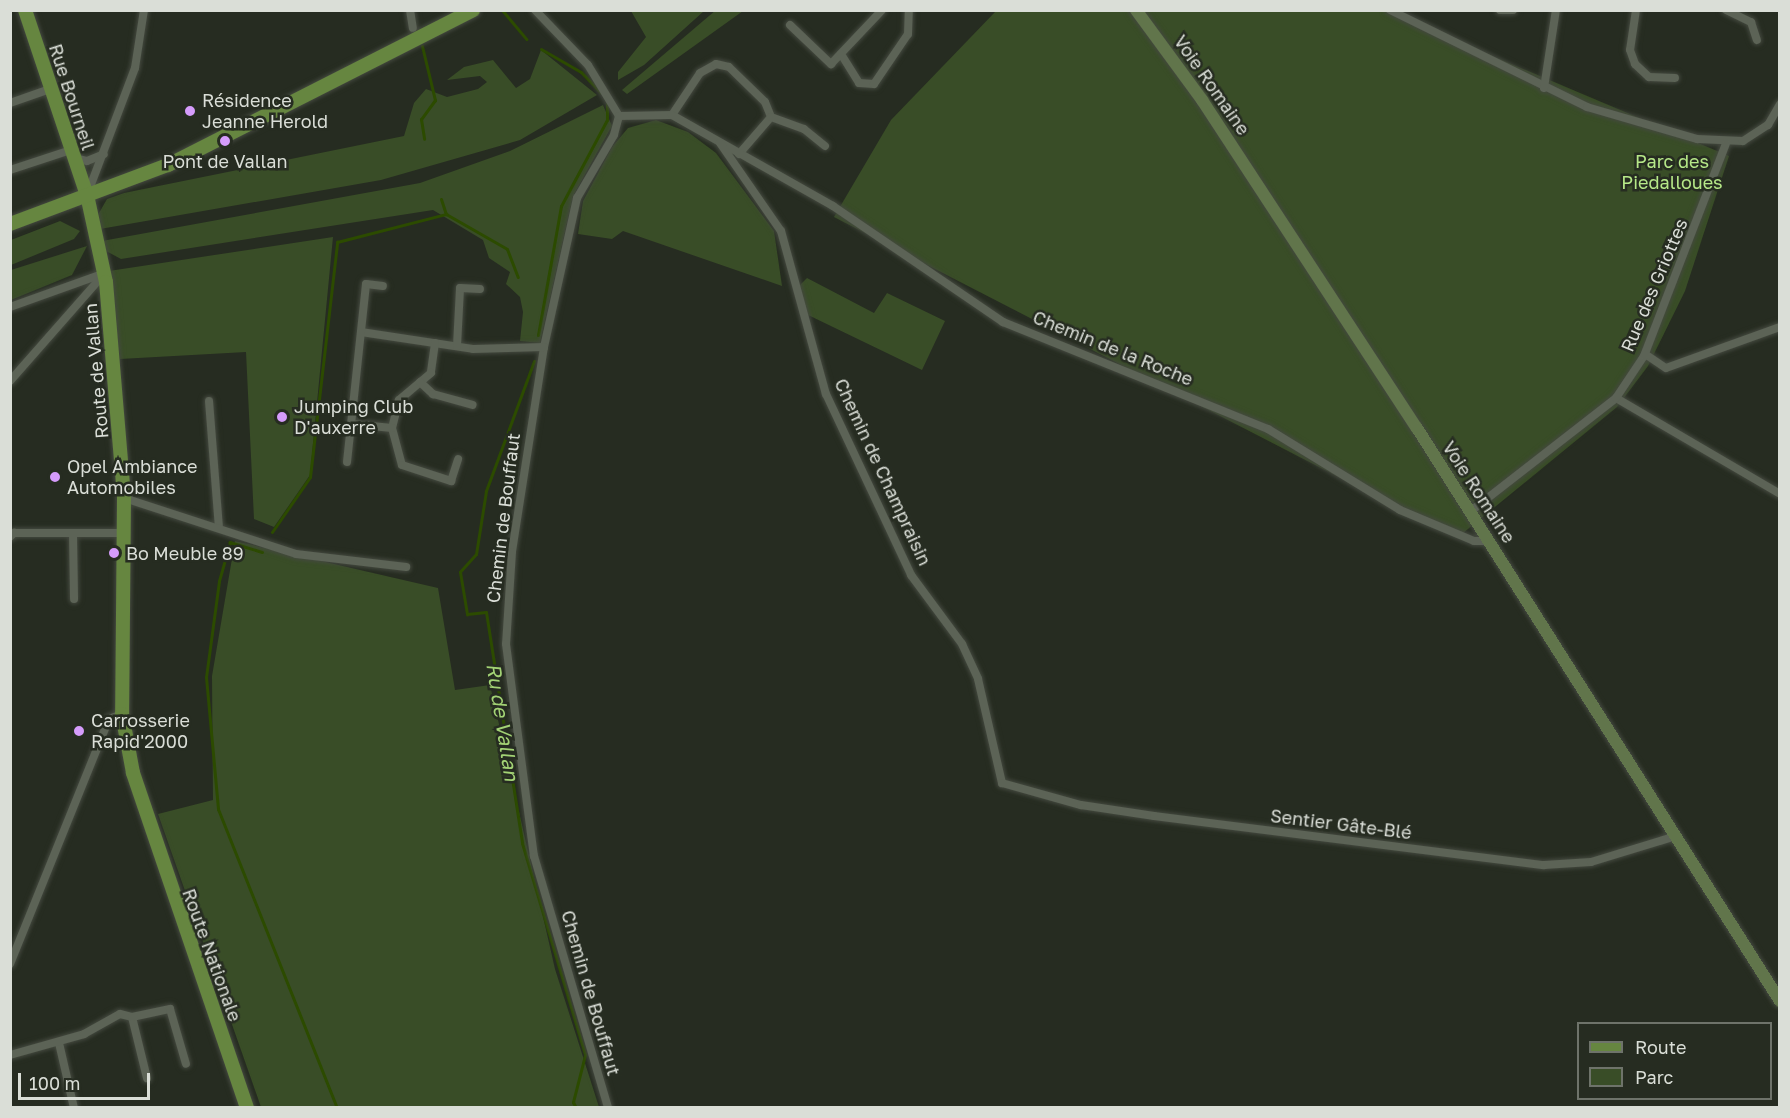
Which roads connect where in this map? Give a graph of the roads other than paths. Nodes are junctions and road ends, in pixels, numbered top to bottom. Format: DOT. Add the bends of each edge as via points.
graph roads {
  1 [pos="25,10"];
  2 [pos="144,10"];
  3 [pos="410,10"];
  4 [pos="472,10"];
  5 [pos="535,10"];
  6 [pos="882,10"];
  7 [pos="909,10"];
  8 [pos="1136,10"];
  9 [pos="1390,10"];
  10 [pos="1500,10"];
  11 [pos="1513,10"];
  12 [pos="1556,10"];
  13 [pos="1636,10"];
  14 [pos="1726,10"];
  15 [pos="790,25"];
  16 [pos="413,28"];
  17 [pos="1758,40"];
  18 [pos="841,54"];
  19 [pos="1675,78"];
  20 [pos="1544,88"];
  21 [pos="50,89"];
  22 [pos="10,103"];
  23 [pos="1779,104"];
  24 [pos="672,115"];
  25 [pos="619,116"];
  26 [pos="771,117"];
  27 [pos="720,143"];
  28 [pos="1726,143"];
  29 [pos="825,146"];
  30 [pos="72,154"];
  31 [pos="104,154"];
  32 [pos="739,154"];
  33 [pos="10,170"];
  34 [pos="108,187"];
  35 [pos="87,195"];
  36 [pos="91,216"];
  37 [pos="10,224"];
  38 [pos="106,277"];
  39 [pos="383,286"];
  40 [pos="480,290"];
  41 [pos="10,307"];
  42 [pos="1779,327"];
  43 [pos="361,332"];
  44 [pos="435,342"];
  45 [pos="457,346"];
  46 [pos="537,347"];
  47 [pos="1645,354"];
  48 [pos="10,381"];
  49 [pos="420,382"];
  50 [pos="1616,398"];
  51 [pos="209,401"];
  52 [pos="473,405"];
  53 [pos="352,424"];
  54 [pos="392,428"];
  55 [pos="458,459"];
  56 [pos="347,462"];
  57 [pos="1779,494"];
  58 [pos="124,498"];
  59 [pos="1471,511"];
  60 [pos="219,527"];
  61 [pos="73,533"];
  62 [pos="125,533"];
  63 [pos="10,537"];
  64 [pos="1490,541"];
  65 [pos="406,567"];
  66 [pos="74,599"];
  67 [pos="122,714"];
  68 [pos="1002,783"];
  69 [pos="144,815"];
  70 [pos="1676,836"];
  71 [pos="10,964"];
  72 [pos="1779,1001"];
  73 [pos="132,1017"];
  74 [pos="58,1043"];
  75 [pos="10,1055"];
  76 [pos="186,1064"];
  77 [pos="147,1078"];
  78 [pos="75,1107"];
  79 [pos="247,1107"];
  80 [pos="608,1107"];
  1 -- 21 [label="main road, Rue Bourneil"];
  2 -- 31 [label="street" via="135,68"];
  3 -- 16 [label="street"];
  4 -- 34 [label="main road" via="168,165"];
  5 -- 25 [label="street" via="588,65"];
  6 -- 18 [label="street"];
  7 -- 18 [label="street" via="908,34 874,84 859,82"];
  8 -- 59 [label="main road, Voie Romaine" via="1214,117"];
  9 -- 20 [label="street"];
  10 -- 11 [label="street"];
  12 -- 20 [label="street"];
  13 -- 19 [label="street" via="1630,50 1635,64 1649,77"];
  14 -- 17 [label="street" via="1751,22"];
  15 -- 18 [label="street" via="831,64"];
  20 -- 28 [label="street" via="1587,107"];
  21 -- 22 [label="street"];
  21 -- 30 [label="main road, Rue Bourneil"];
  23 -- 28 [label="street" via="1756,135"];
  24 -- 25 [label="street"];
  24 -- 26 [label="street" via="700,73 722,64 765,102"];
  24 -- 27 [label="street, Chemin de la Roche"];
  25 -- 46 [label="street, Chemin de Bouffaut" via="614,135 577,198"];
  26 -- 29 [label="street" via="804,129"];
  26 -- 32 [label="street"];
  27 -- 32 [label="street, Chemin de la Roche"];
  27 -- 68 [label="street, Chemin de Champraisin" via="781,231 826,394 911,575 962,644 978,679"];
  28 -- 47 [label="street, Rue des Griottes"];
  30 -- 31 [label="street"];
  30 -- 33 [label="street"];
  30 -- 35 [label="main road, Rue Bourneil"];
  31 -- 35 [label="street"];
  32 -- 64 [label="street, Chemin de la Roche" via="839,210 1003,322 1268,429 1400,510 1474,541"];
  34 -- 35 [label="main road"];
  34 -- 36 [label="main road"];
  35 -- 36 [label="main road, Rue Bourneil"];
  35 -- 37 [label="main road"];
  36 -- 38 [label="main road, Route de Vallan"];
  38 -- 41 [label="street"];
  38 -- 48 [label="street"];
  38 -- 58 [label="main road, Route de Vallan"];
  39 -- 43 [label="street" via="366,284"];
  40 -- 45 [label="street" via="460,288"];
  42 -- 47 [label="street" via="1666,368"];
  43 -- 44 [label="street"];
  43 -- 53 [label="street"];
  44 -- 45 [label="street"];
  44 -- 49 [label="street" via="431,373"];
  45 -- 46 [label="street"];
  46 -- 80 [label="street, Chemin de Bouffaut" via="512,552 507,674 534,856"];
  47 -- 50 [label="street, Rue des Griottes"];
  49 -- 52 [label="street" via="434,394"];
  49 -- 54 [label="street" via="399,400"];
  50 -- 57 [label="street"];
  50 -- 59 [label="street, Rue des Griottes"];
  51 -- 60 [label="street"];
  53 -- 54 [label="street"];
  53 -- 56 [label="street"];
  54 -- 55 [label="street" via="402,465 451,481"];
  58 -- 60 [label="street"];
  58 -- 62 [label="main road, Route de Vallan"];
  59 -- 64 [label="main road, Voie Romaine"];
  60 -- 65 [label="street" via="296,554"];
  61 -- 62 [label="street"];
  61 -- 63 [label="street" via="14,532"];
  61 -- 66 [label="street"];
  62 -- 67 [label="main road, Route de Vallan"];
  64 -- 70 [label="main road, Voie Romaine"];
  67 -- 69 [label="main road, Route de Vallan"];
  67 -- 71 [label="street" via="109,719"];
  68 -- 70 [label="street, Sentier Gâte-Blé" via="1143,815 1544,865 1591,862"];
  69 -- 79 [label="main road, Route Nationale"];
  70 -- 72 [label="main road, Voie Romaine"];
  73 -- 74 [label="street" via="120,1014"];
  73 -- 76 [label="street" via="170,1009"];
  73 -- 77 [label="street"];
  74 -- 75 [label="street"];
  74 -- 78 [label="street"];
}
